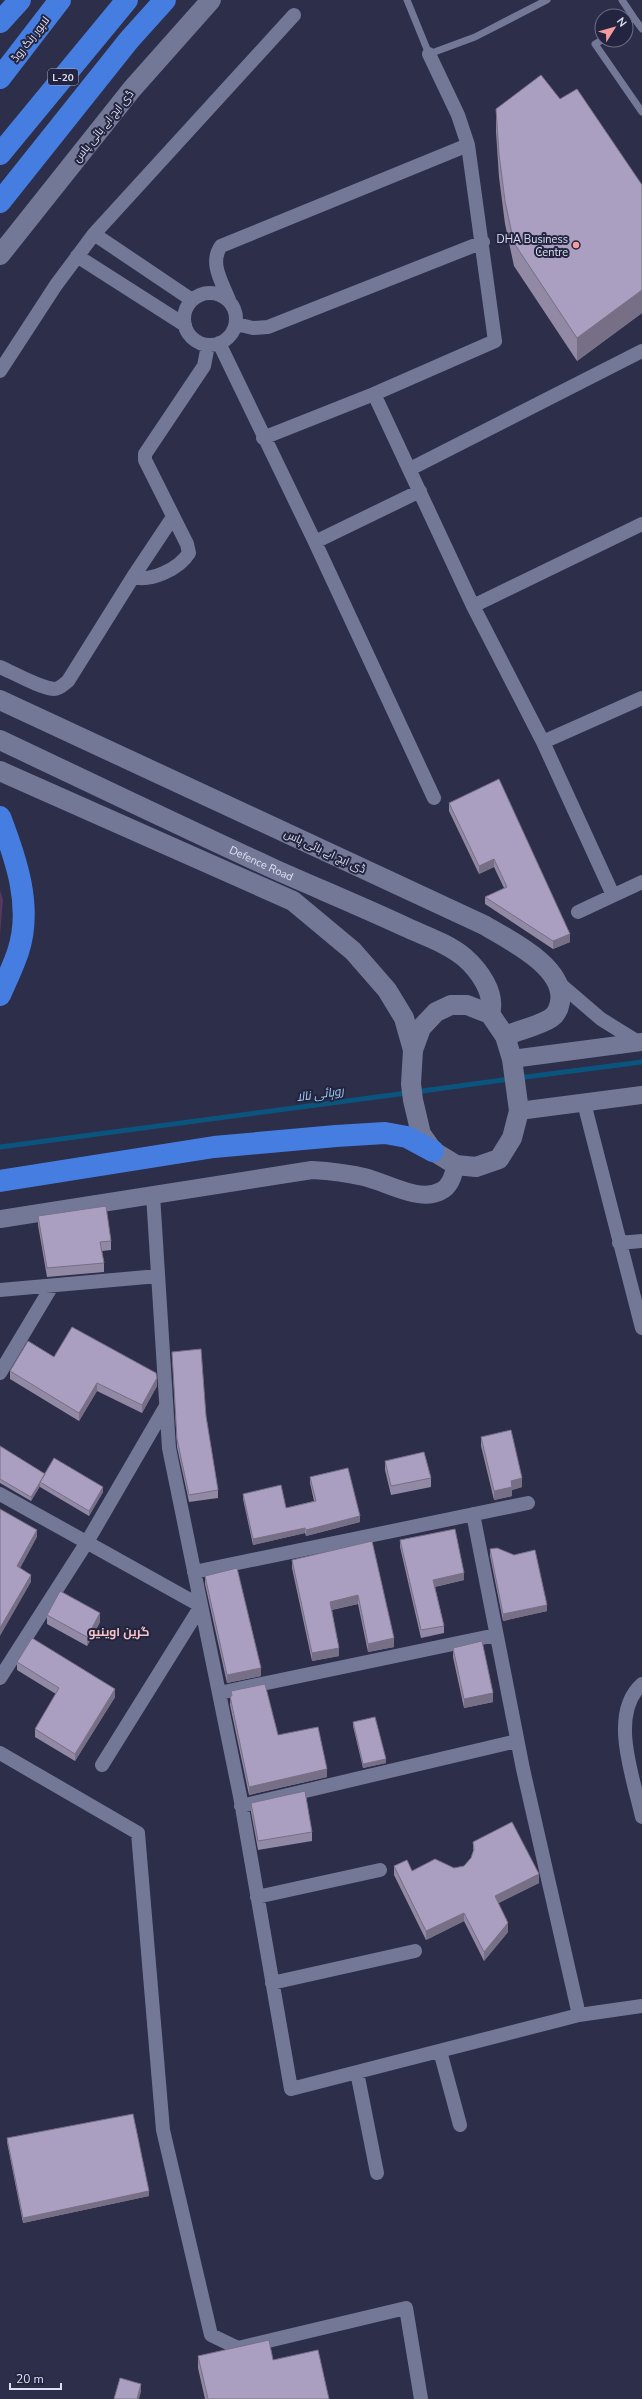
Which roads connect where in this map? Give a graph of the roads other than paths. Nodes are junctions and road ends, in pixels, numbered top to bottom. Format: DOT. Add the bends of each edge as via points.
graph roads {
  1 [pos="20,0"];
  2 [pos="60,0"];
  3 [pos="127,0"];
  4 [pos="165,0"];
  5 [pos="211,0"];
  6 [pos="408,0"];
  7 [pos="547,0"];
  8 [pos="294,16"];
  9 [pos="634,18"];
  10 [pos="0,22"];
  11 [pos="642,29"];
  12 [pos="598,48"];
  13 [pos="429,54"];
  14 [pos="0,78"];
  15 [pos="642,112"];
  16 [pos="468,145"];
  17 [pos="0,154"];
  18 [pos="0,202"];
  19 [pos="94,234"];
  20 [pos="483,242"];
  21 [pos="0,255"];
  22 [pos="77,256"];
  23 [pos="192,300"];
  24 [pos="229,300"];
  25 [pos="236,324"];
  26 [pos="185,325"];
  27 [pos="214,344"];
  28 [pos="642,351"];
  29 [pos="0,371"];
  30 [pos="374,394"];
  31 [pos="263,438"];
  32 [pos="410,469"];
  33 [pos="420,491"];
  34 [pos="173,517"];
  35 [pos="642,524"];
  36 [pos="315,542"];
  37 [pos="133,577"];
  38 [pos="473,606"];
  39 [pos="0,667"];
  40 [pos="642,698"];
  41 [pos="0,700"];
  42 [pos="0,740"];
  43 [pos="543,742"];
  44 [pos="0,771"];
  45 [pos="434,798"];
  46 [pos="0,817"];
  47 [pos="642,882"];
  48 [pos="613,895"];
  49 [pos="578,912"];
  50 [pos="559,983"];
  51 [pos="0,995"];
  52 [pos="490,1014"];
  53 [pos="505,1036"];
  54 [pos="640,1042"];
  55 [pos="413,1050"];
  56 [pos="512,1059"];
  57 [pos="642,1096"];
  58 [pos="584,1103"];
  59 [pos="519,1111"];
  60 [pos="433,1151"];
  61 [pos="456,1165"];
  62 [pos="0,1181"];
  63 [pos="153,1195"];
  64 [pos="0,1218"];
  65 [pos="642,1241"];
  66 [pos="619,1243"];
  67 [pos="158,1276"];
  68 [pos="52,1286"];
  69 [pos="0,1290"];
  70 [pos="642,1328"];
  71 [pos="0,1374"];
  72 [pos="166,1406"];
  73 [pos="0,1494"];
  74 [pos="528,1503"];
  75 [pos="473,1514"];
  76 [pos="87,1542"];
  77 [pos="194,1572"];
  78 [pos="201,1606"];
  79 [pos="496,1635"];
  80 [pos="0,1678"];
  81 [pos="642,1684"];
  82 [pos="219,1693"];
  83 [pos="517,1741"];
  84 [pos="0,1753"];
  85 [pos="102,1765"];
  86 [pos="242,1806"];
  87 [pos="642,1817"];
  88 [pos="380,1870"];
  89 [pos="257,1897"];
  90 [pos="415,1951"];
  91 [pos="272,1983"];
  92 [pos="642,2006"];
  93 [pos="578,2015"];
  94 [pos="440,2051"];
  95 [pos="357,2072"];
  96 [pos="460,2125"];
  97 [pos="377,2174"];
  98 [pos="420,2399"];
  1 -- 10 [label="highway"];
  2 -- 14 [label="highway, لاہور رنگ روڈ"];
  3 -- 17 [label="highway, L-20"];
  4 -- 18 [label="highway" via="129,40"];
  5 -- 21 [label="main road, ڈی ایچ اے بائی پاس" via="132,89"];
  6 -- 13 [label="lane"];
  7 -- 13 [label="lane" via="476,36"];
  8 -- 19 [label="street"];
  9 -- 11 [label="lane"];
  12 -- 15 [label="lane"];
  13 -- 16 [label="street" via="458,115"];
  16 -- 20 [label="street"];
  16 -- 24 [label="street" via="221,246 215,254 216,266"];
  19 -- 22 [label="street"];
  19 -- 23 [label="street"];
  20 -- 25 [label="street" via="268,327 253,328"];
  20 -- 30 [label="street" via="496,341"];
  22 -- 26 [label="street"];
  22 -- 29 [label="street"];
  23 -- 24 [label="street" via="204,293 217,293"];
  23 -- 26 [label="street" via="185,312"];
  24 -- 25 [label="street" via="235,312"];
  25 -- 27 [label="street" via="230,336"];
  26 -- 27 [label="street" via="190,335 198,342"];
  27 -- 31 [label="street"];
  27 -- 34 [label="street" via="204,366 145,454 145,460"];
  28 -- 32 [label="street"];
  30 -- 31 [label="street"];
  30 -- 32 [label="street"];
  31 -- 36 [label="street"];
  32 -- 33 [label="street"];
  33 -- 36 [label="street"];
  33 -- 38 [label="street"];
  34 -- 37 [label="street"];
  34 -- 37 [label="street" via="187,544 189,553 184,561 153,577 143,580"];
  35 -- 38 [label="street"];
  36 -- 45 [label="street"];
  37 -- 39 [label="street" via="68,681 60,687 45,686"];
  38 -- 43 [label="street"];
  40 -- 43 [label="street"];
  41 -- 50 [label="main road, ڈی ایچ اے بائی پاس" via="484,925 530,954 549,970"];
  42 -- 52 [label="main road, Defence Road" via="274,869 448,947 464,957 479,974 493,1003"];
  43 -- 48 [label="street"];
  44 -- 55 [label="main road, Defence Road" via="293,901 353,951 387,990 404,1018"];
  46 -- 51 [label="highway" via="16,859 24,906 18,951"];
  47 -- 48 [label="street"];
  48 -- 49 [label="street"];
  50 -- 53 [label="main road" via="561,998 558,1010 551,1018"];
  50 -- 54 [label="street" via="601,1019"];
  52 -- 53 [label="main road"];
  52 -- 55 [label="main road" via="467,1005 451,1005 436,1012 421,1028"];
  53 -- 56 [label="main road"];
  54 -- 56 [label="street"];
  55 -- 60 [label="main road" via="411,1084 415,1112 421,1134"];
  56 -- 59 [label="main road"];
  57 -- 58 [label="street"];
  58 -- 59 [label="street"];
  58 -- 66 [label="street"];
  59 -- 61 [label="main road" via="512,1138 499,1159 476,1167"];
  60 -- 61 [label="main road"];
  60 -- 62 [label="highway" via="407,1137 385,1132 214,1147"];
  61 -- 63 [label="street" via="450,1183 443,1191 434,1194 417,1194 366,1177 338,1171 312,1170"];
  63 -- 64 [label="street"];
  63 -- 67 [label="street"];
  65 -- 66 [label="street"];
  66 -- 70 [label="street"];
  67 -- 68 [label="street"];
  67 -- 72 [label="street"];
  68 -- 69 [label="street"];
  68 -- 71 [label="street"];
  72 -- 76 [label="street"];
  72 -- 77 [label="street" via="169,1448"];
  73 -- 76 [label="street"];
  74 -- 75 [label="street"];
  75 -- 77 [label="street"];
  75 -- 79 [label="street"];
  76 -- 78 [label="street"];
  76 -- 80 [label="street"];
  77 -- 78 [label="street"];
  78 -- 82 [label="street"];
  78 -- 85 [label="street"];
  79 -- 82 [label="street"];
  79 -- 83 [label="street"];
  81 -- 87 [label="street" via="631,1698 624,1726"];
  82 -- 86 [label="street"];
  83 -- 86 [label="street"];
  83 -- 93 [label="street"];
  84 -- 98 [label="street" via="138,1833 163,2130 211,2335 238,2348 406,2308"];
  86 -- 89 [label="street"];
  88 -- 89 [label="street"];
  89 -- 91 [label="street"];
  90 -- 91 [label="street"];
  91 -- 95 [label="street" via="291,2089"];
  92 -- 93 [label="street"];
  93 -- 94 [label="street"];
  94 -- 95 [label="street"];
  94 -- 96 [label="street"];
  95 -- 97 [label="street"];
}
